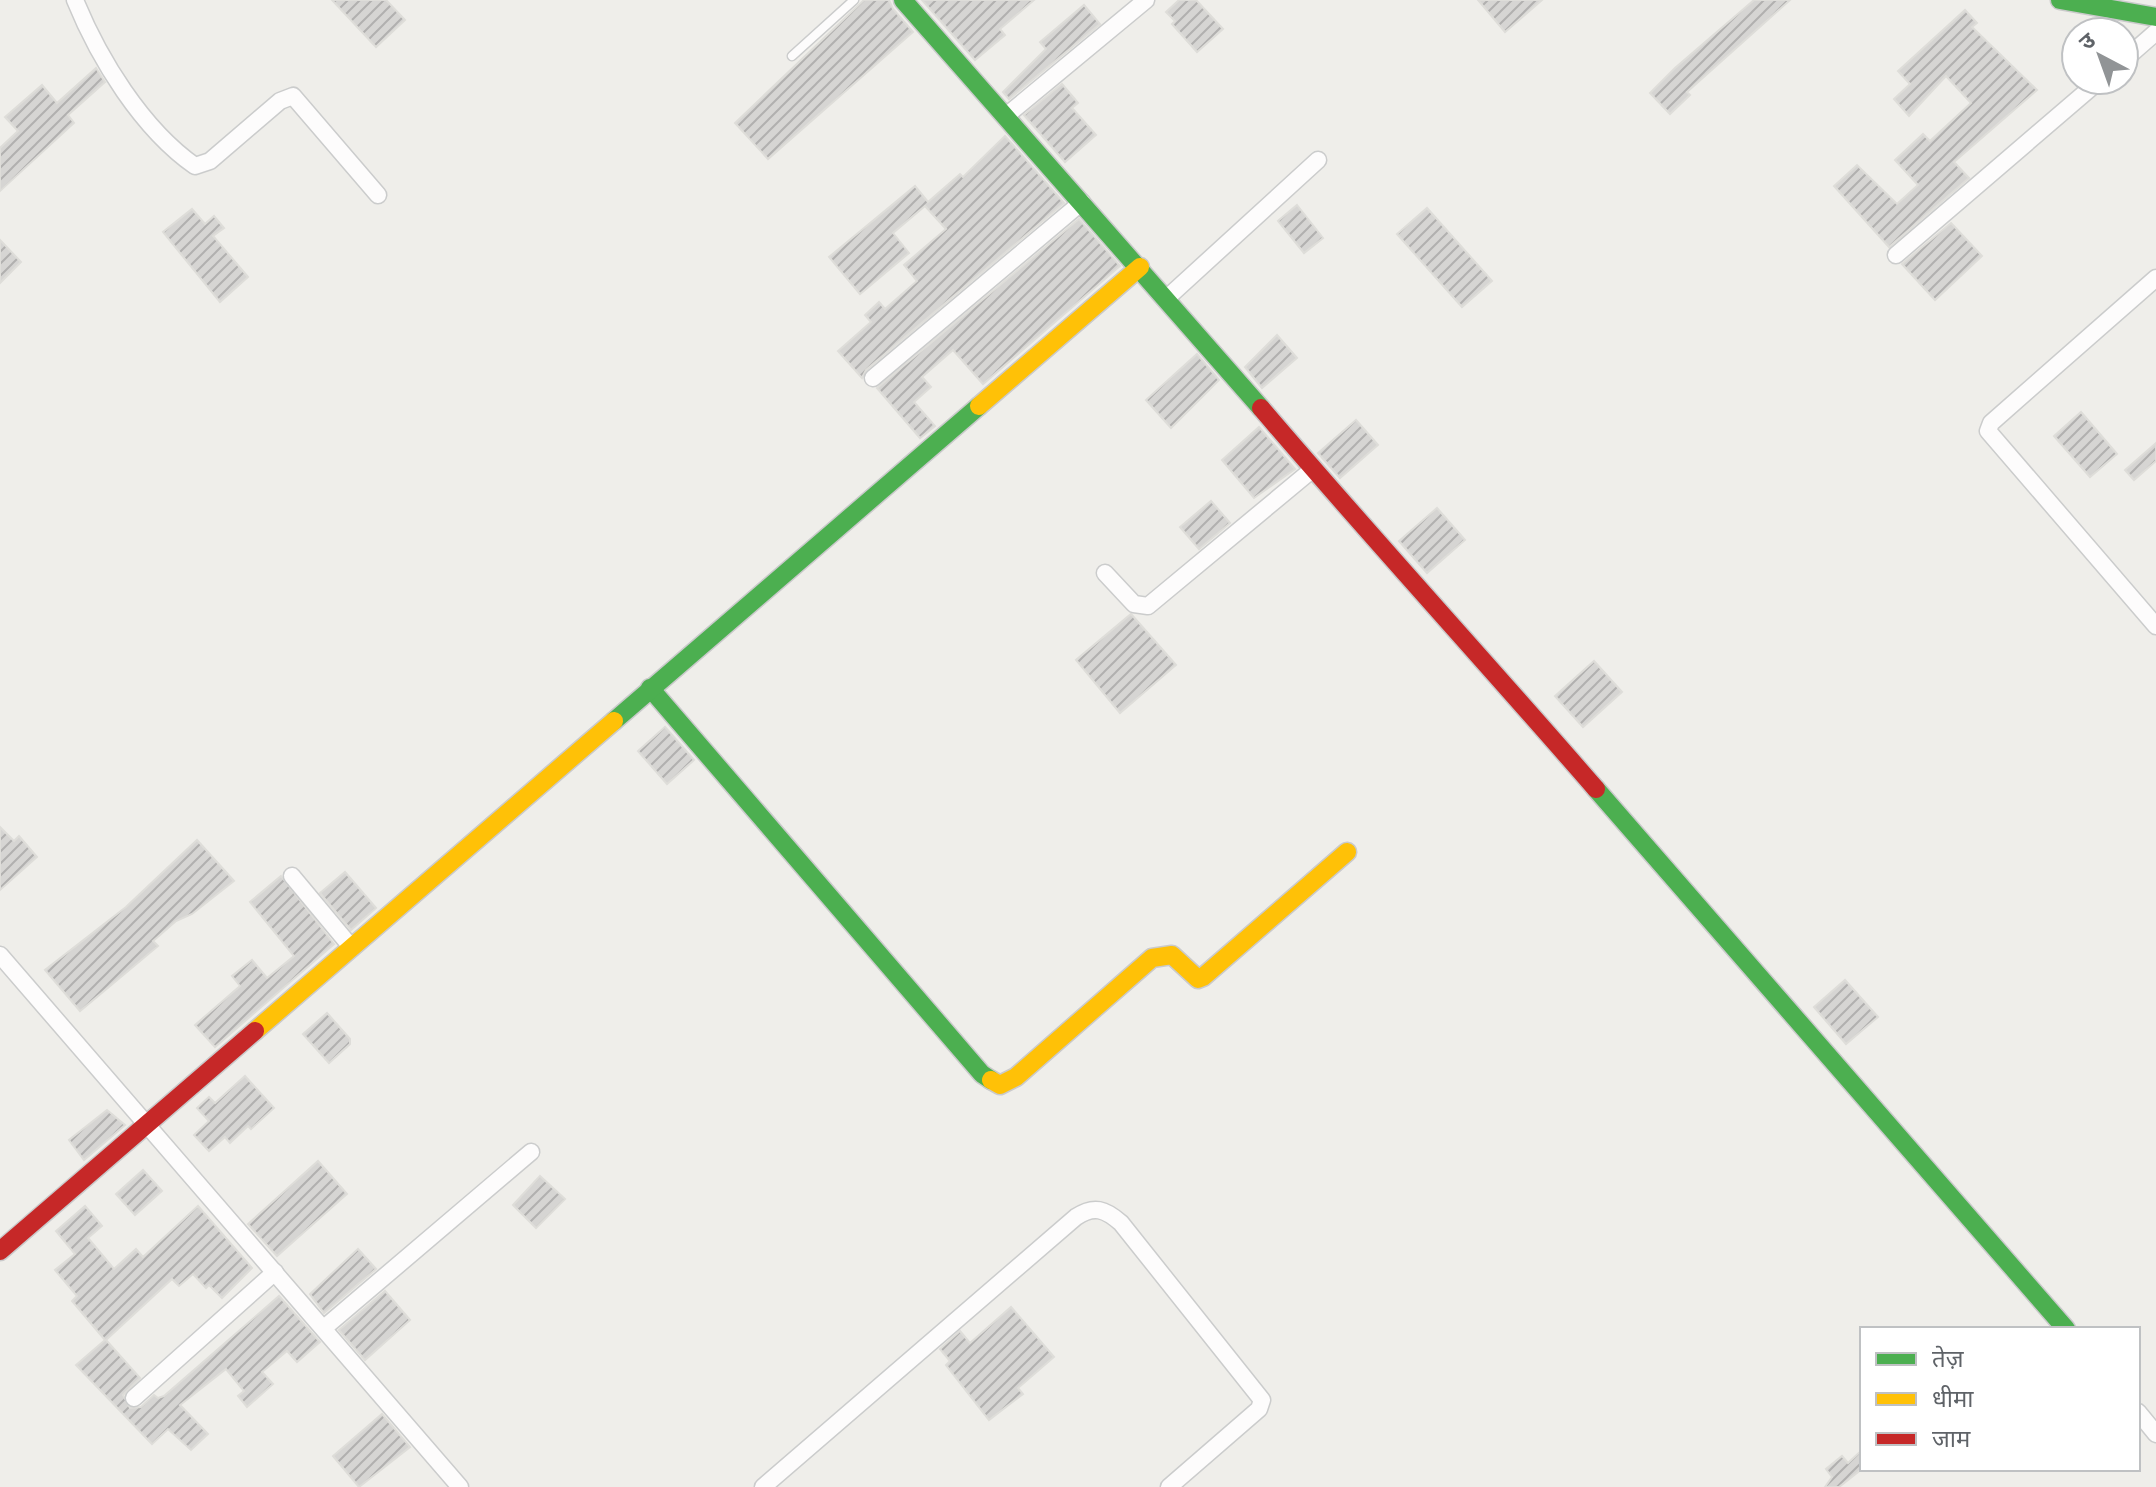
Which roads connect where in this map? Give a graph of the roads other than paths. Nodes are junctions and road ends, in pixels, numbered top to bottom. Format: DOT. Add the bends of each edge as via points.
graph roads {
  1 [pos="75,0"];
  2 [pos="854,0"];
  3 [pos="903,0"];
  4 [pos="1146,0"];
  5 [pos="2060,0"];
  6 [pos="2086,2"];
  7 [pos="2156,17"];
  8 [pos="2156,32"];
  9 [pos="2140,46"];
  10 [pos="792,56"];
  11 [pos="2081,96"];
  12 [pos="1006,116"];
  13 [pos="1318,160"];
  14 [pos="378,195"];
  15 [pos="1082,202"];
  16 [pos="1896,255"];
  17 [pos="1140,267"];
  18 [pos="2156,278"];
  19 [pos="1167,298"];
  20 [pos="873,378"];
  21 [pos="1313,469"];
  22 [pos="1105,573"];
  23 [pos="2156,626"];
  24 [pos="650,688"];
  25 [pos="1347,852"];
  26 [pos="292,876"];
  27 [pos="352,948"];
  28 [pos="0,955"];
  29 [pos="149,1124"];
  30 [pos="531,1152"];
  31 [pos="0,1251"];
  32 [pos="275,1272"];
  33 [pos="2064,1327"];
  34 [pos="324,1328"];
  35 [pos="134,1398"];
  36 [pos="2140,1414"];
  37 [pos="2156,1434"];
  38 [pos="460,1487"];
  39 [pos="763,1487"];
  40 [pos="1169,1487"];
  1 -- 14 [label="street" via="91,39 141,111 195,166 210,161 280,101 293,96"];
  2 -- 10 [label="lane"];
  3 -- 12 [label="street"];
  4 -- 12 [label="street"];
  5 -- 6 [label="street"];
  6 -- 7 [label="street"];
  8 -- 9 [label="street"];
  11 -- 16 [label="street"];
  12 -- 15 [label="street"];
  13 -- 19 [label="street"];
  15 -- 17 [label="street"];
  15 -- 20 [label="street"];
  17 -- 19 [label="street"];
  17 -- 24 [label="street"];
  18 -- 23 [label="street" via="1988,427"];
  19 -- 21 [label="street"];
  21 -- 22 [label="street" via="1148,606 1138,607"];
  21 -- 33 [label="street"];
  24 -- 25 [label="street" via="982,1074 1000,1085 1016,1077 1152,958 1172,955 1198,979 1203,977"];
  24 -- 27 [label="street"];
  26 -- 27 [label="street"];
  27 -- 29 [label="street"];
  28 -- 29 [label="street"];
  29 -- 31 [label="street"];
  29 -- 32 [label="street"];
  30 -- 34 [label="street"];
  32 -- 34 [label="street"];
  32 -- 35 [label="street"];
  34 -- 38 [label="street"];
  36 -- 37 [label="street"];
  39 -- 40 [label="street" via="1088,1209 1100,1209 1121,1223 1262,1400 1259,1409"];
}
